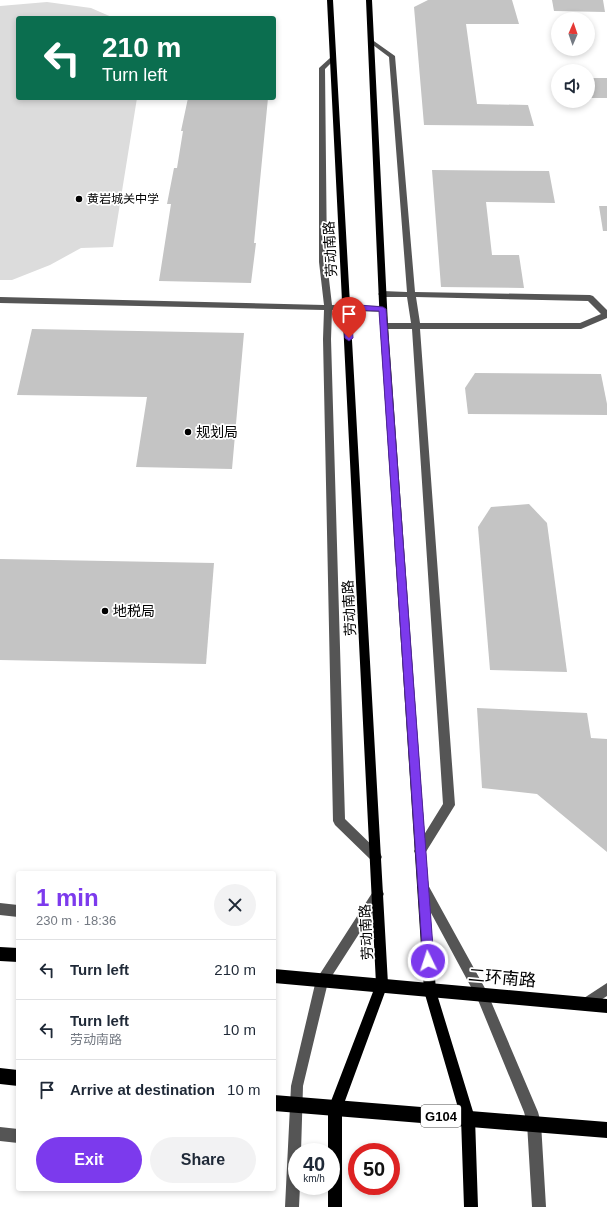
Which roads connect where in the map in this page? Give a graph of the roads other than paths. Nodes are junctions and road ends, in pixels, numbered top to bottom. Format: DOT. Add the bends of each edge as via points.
graph roads {
  1 [pos="330,0"];
  2 [pos="369,0"];
  3 [pos="371,41"];
  4 [pos="332,59"];
  5 [pos="382,294"];
  6 [pos="411,294"];
  7 [pos="0,300"];
  8 [pos="328,307"];
  9 [pos="347,307"];
  10 [pos="383,309"];
  11 [pos="607,315"];
  12 [pos="384,326"];
  13 [pos="416,326"];
  14 [pos="420,850"];
  15 [pos="376,857"];
  16 [pos="423,886"];
  17 [pos="378,894"];
  18 [pos="0,910"];
  19 [pos="16,911"];
  20 [pos="0,954"];
  21 [pos="16,955"];
  22 [pos="276,976"];
  23 [pos="322,980"];
  24 [pos="382,984"];
  25 [pos="607,989"];
  26 [pos="430,991"];
  27 [pos="483,996"];
  28 [pos="585,1004"];
  29 [pos="607,1006"];
  30 [pos="0,1076"];
  31 [pos="16,1078"];
  32 [pos="276,1103"];
  33 [pos="297,1106"];
  34 [pos="335,1109"];
  35 [pos="468,1118"];
  36 [pos="534,1124"];
  37 [pos="606,1131"];
  38 [pos="0,1134"];
  39 [pos="16,1136"];
  40 [pos="292,1207"];
  41 [pos="335,1207"];
  42 [pos="471,1207"];
  43 [pos="539,1207"];
  1 -- 4 [label="main road, 劳动南路"];
  2 -- 3 [label="main road"];
  3 -- 5 [label="main road"];
  3 -- 6 [label="street" via="392,56"];
  4 -- 8 [label="street" via="322,68 323,262"];
  4 -- 9 [label="main road, 劳动南路"];
  5 -- 6 [label="street"];
  5 -- 10 [label="main road"];
  6 -- 11 [label="street" via="590,298"];
  6 -- 13 [label="street"];
  7 -- 8 [label="street"];
  8 -- 9 [label="street"];
  8 -- 15 [label="street" via="339,821"];
  9 -- 10 [label="street"];
  9 -- 15 [label="main road, 劳动南路"];
  10 -- 12 [label="main road"];
  11 -- 13 [label="street" via="581,326"];
  12 -- 13 [label="street"];
  12 -- 14 [label="main road"];
  13 -- 14 [label="street" via="449,805"];
  14 -- 16 [label="main road"];
  15 -- 17 [label="main road, 劳动南路"];
  16 -- 26 [label="main road"];
  16 -- 27 [label="street"];
  17 -- 23 [label="street"];
  17 -- 24 [label="main road, 劳动南路"];
  18 -- 19 [label="street"];
  20 -- 21 [label="highway"];
  22 -- 23 [label="highway, 二环南路"];
  23 -- 24 [label="highway, 二环南路"];
  23 -- 33 [label="street" via="297,1086"];
  24 -- 26 [label="highway, 二环南路"];
  24 -- 34 [label="main road, 劳动南路"];
  25 -- 28 [label="street"];
  26 -- 27 [label="highway, 二环南路"];
  26 -- 35 [label="main road"];
  27 -- 28 [label="highway, 二环南路"];
  27 -- 36 [label="street"];
  28 -- 29 [label="highway, 二环南路"];
  30 -- 31 [label="highway"];
  32 -- 33 [label="highway, G104"];
  33 -- 34 [label="highway, G104"];
  33 -- 40 [label="street"];
  34 -- 35 [label="highway, G104"];
  34 -- 41 [label="main road, 劳动南路"];
  35 -- 36 [label="highway, G104"];
  35 -- 42 [label="main road"];
  36 -- 37 [label="highway, G104"];
  36 -- 43 [label="street"];
  38 -- 39 [label="street"];
}
